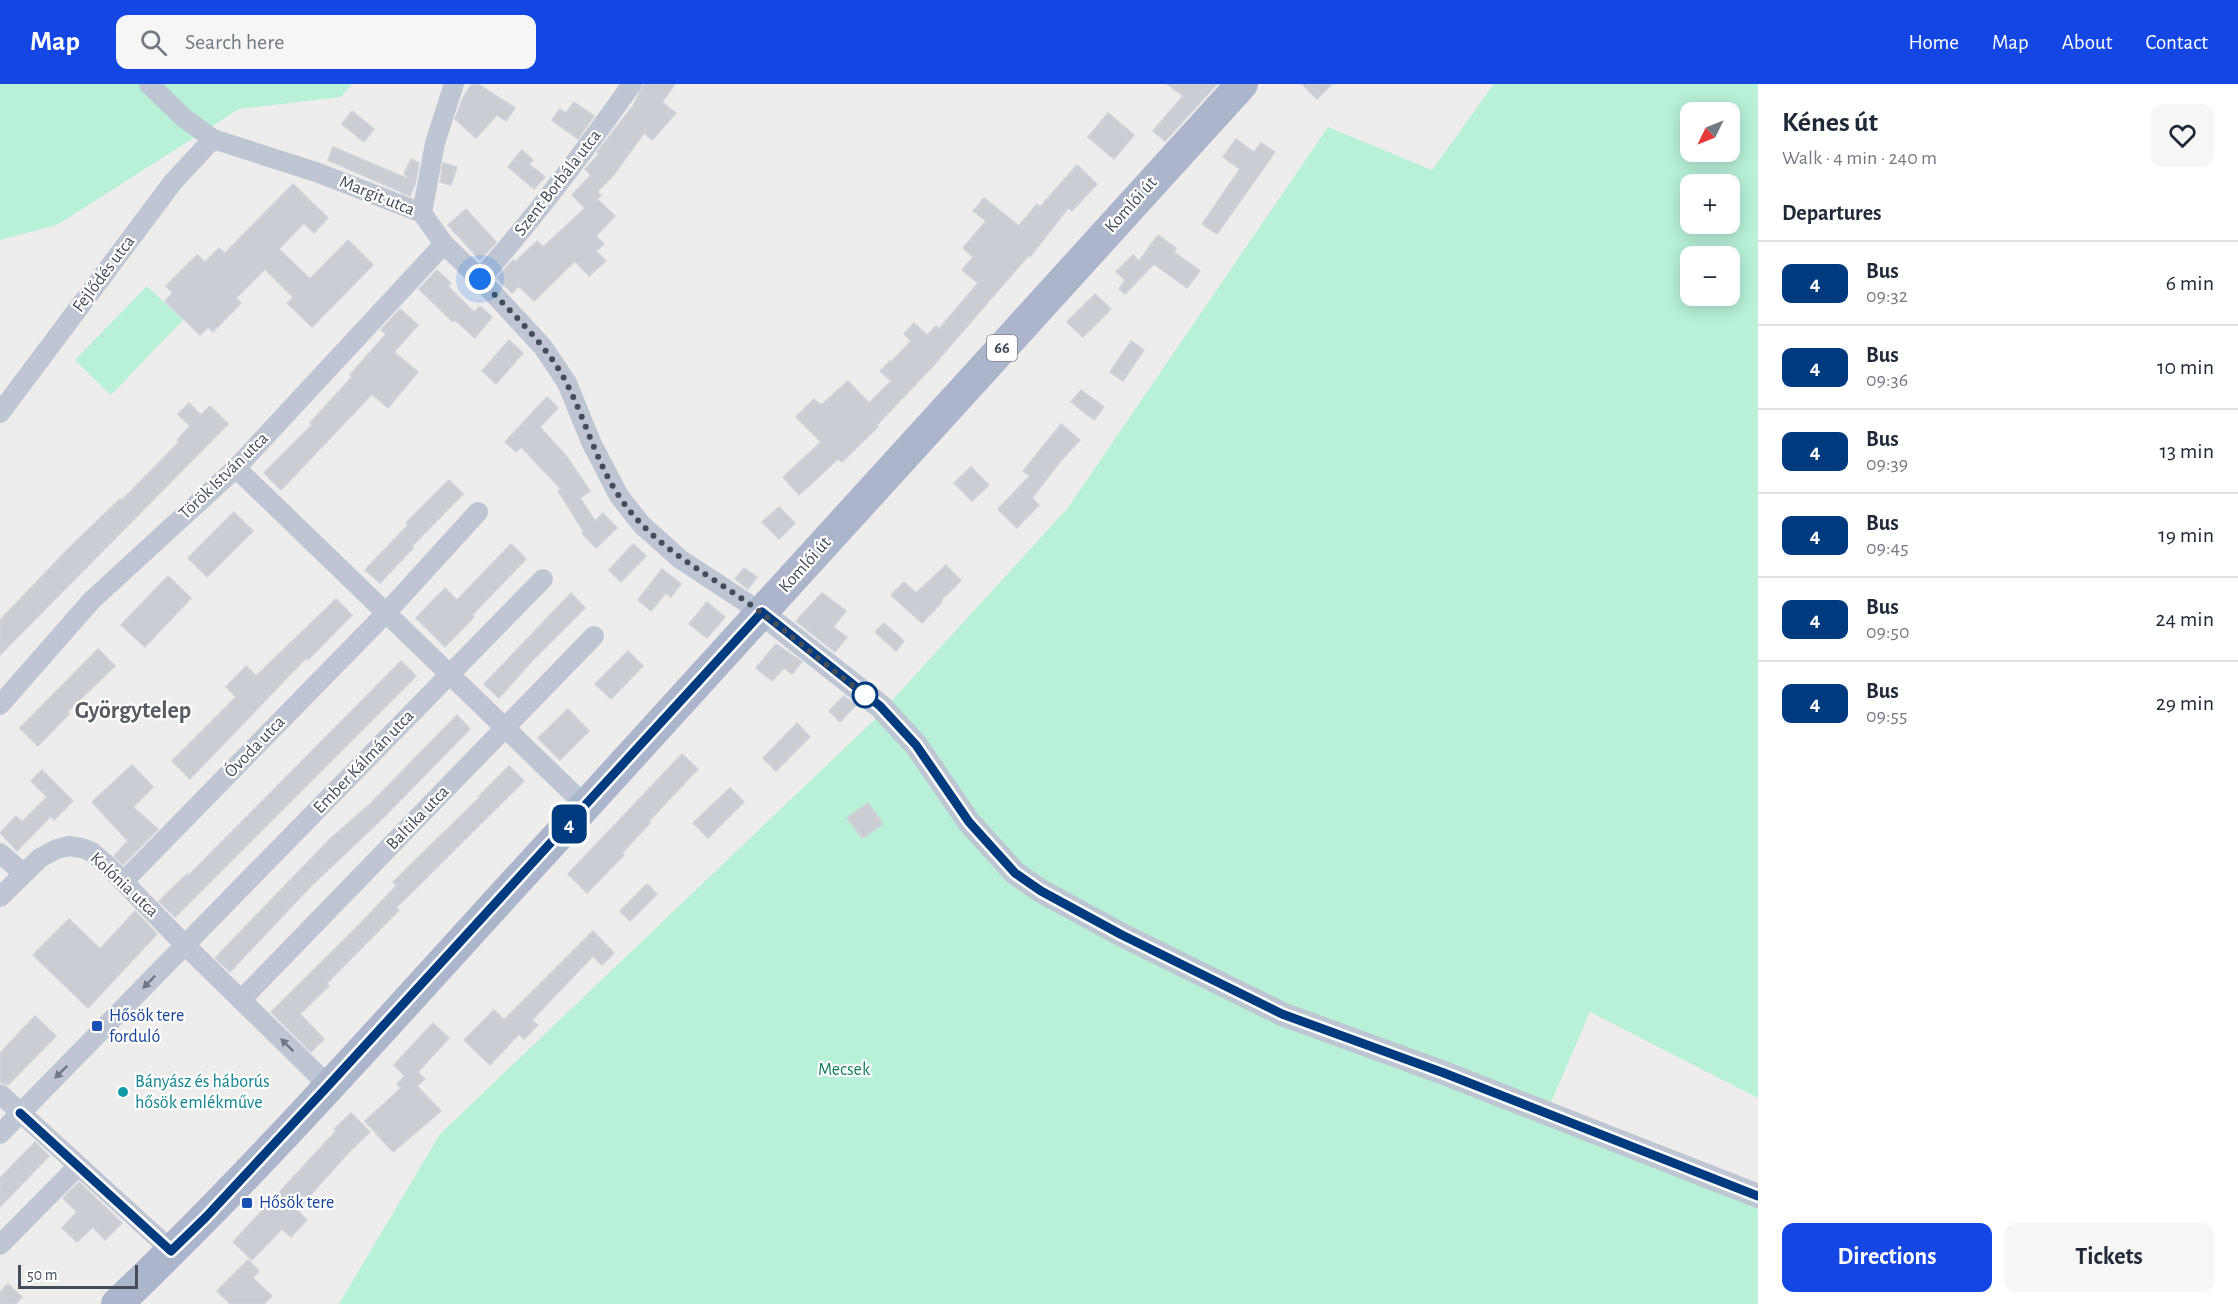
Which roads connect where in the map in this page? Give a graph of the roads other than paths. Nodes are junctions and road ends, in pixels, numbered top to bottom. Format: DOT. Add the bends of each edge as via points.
graph roads {
  1 [pos="149,84"];
  2 [pos="454,84"];
  3 [pos="632,84"];
  4 [pos="1242,84"];
  5 [pos="213,139"];
  6 [pos="422,213"];
  7 [pos="444,244"];
  8 [pos="480,279"];
  9 [pos="0,413"];
  10 [pos="236,468"];
  11 [pos="478,512"];
  12 [pos="543,579"];
  13 [pos="762,612"];
  14 [pos="386,613"];
  15 [pos="594,636"];
  16 [pos="451,674"];
  17 [pos="0,705"];
  18 [pos="504,729"];
  19 [pos="586,806"];
  20 [pos="0,853"];
  21 [pos="23,873"];
  22 [pos="124,881"];
  23 [pos="0,897"];
  24 [pos="185,945"];
  25 [pos="241,1000"];
  26 [pos="328,1086"];
  27 [pos="0,1094"];
  28 [pos="20,1113"];
  29 [pos="0,1134"];
  30 [pos="78,1166"];
  31 [pos="1758,1196"];
  32 [pos="0,1245"];
  33 [pos="171,1251"];
  34 [pos="117,1304"];
  1 -- 5 [label="street, Margit utca"];
  2 -- 6 [label="street" via="435,143"];
  3 -- 8 [label="street, Szent Borbála utca" via="576,163"];
  4 -- 13 [label="main road, Komlói út / 66"];
  5 -- 6 [label="street, Margit utca" via="316,172"];
  5 -- 9 [label="street, Fejlődés utca" via="173,182"];
  6 -- 7 [label="street, Margit utca"];
  7 -- 8 [label="street, Margit utca"];
  7 -- 10 [label="street, Török István utca"];
  8 -- 13 [label="street, Margit utca" via="543,347 567,383 591,442 619,496 636,518 680,559"];
  10 -- 14 [label="street"];
  10 -- 17 [label="street, Török István utca" via="92,600"];
  11 -- 14 [label="street, Óvoda utca"];
  12 -- 16 [label="street, Ember Kálmán utca"];
  13 -- 19 [label="main road, Komlói út / 66"];
  13 -- 31 [label="street" via="880,706 916,745 975,829 1015,873 1041,891 1282,1014"];
  14 -- 16 [label="street"];
  14 -- 22 [label="street, Óvoda utca"];
  15 -- 18 [label="street, Baltika utca"];
  16 -- 18 [label="street"];
  16 -- 24 [label="street, Ember Kálmán utca"];
  18 -- 19 [label="street"];
  18 -- 25 [label="street, Baltika utca"];
  19 -- 26 [label="main road, Komlói út / 66"];
  20 -- 21 [label="street"];
  21 -- 22 [label="street, Kolónia utca" via="40,858 69,846 92,852"];
  21 -- 23 [label="street, Kolónia utca"];
  22 -- 24 [label="street, Kolónia utca"];
  24 -- 25 [label="street"];
  24 -- 28 [label="street, one-way"];
  26 -- 25 [label="street, one-way"];
  26 -- 33 [label="main road, Komlói út / 66"];
  27 -- 28 [label="street"];
  28 -- 29 [label="street"];
  28 -- 30 [label="street"];
  30 -- 32 [label="street"];
  30 -- 33 [label="street"];
  33 -- 34 [label="main road, Komlói út / 66"];
}
